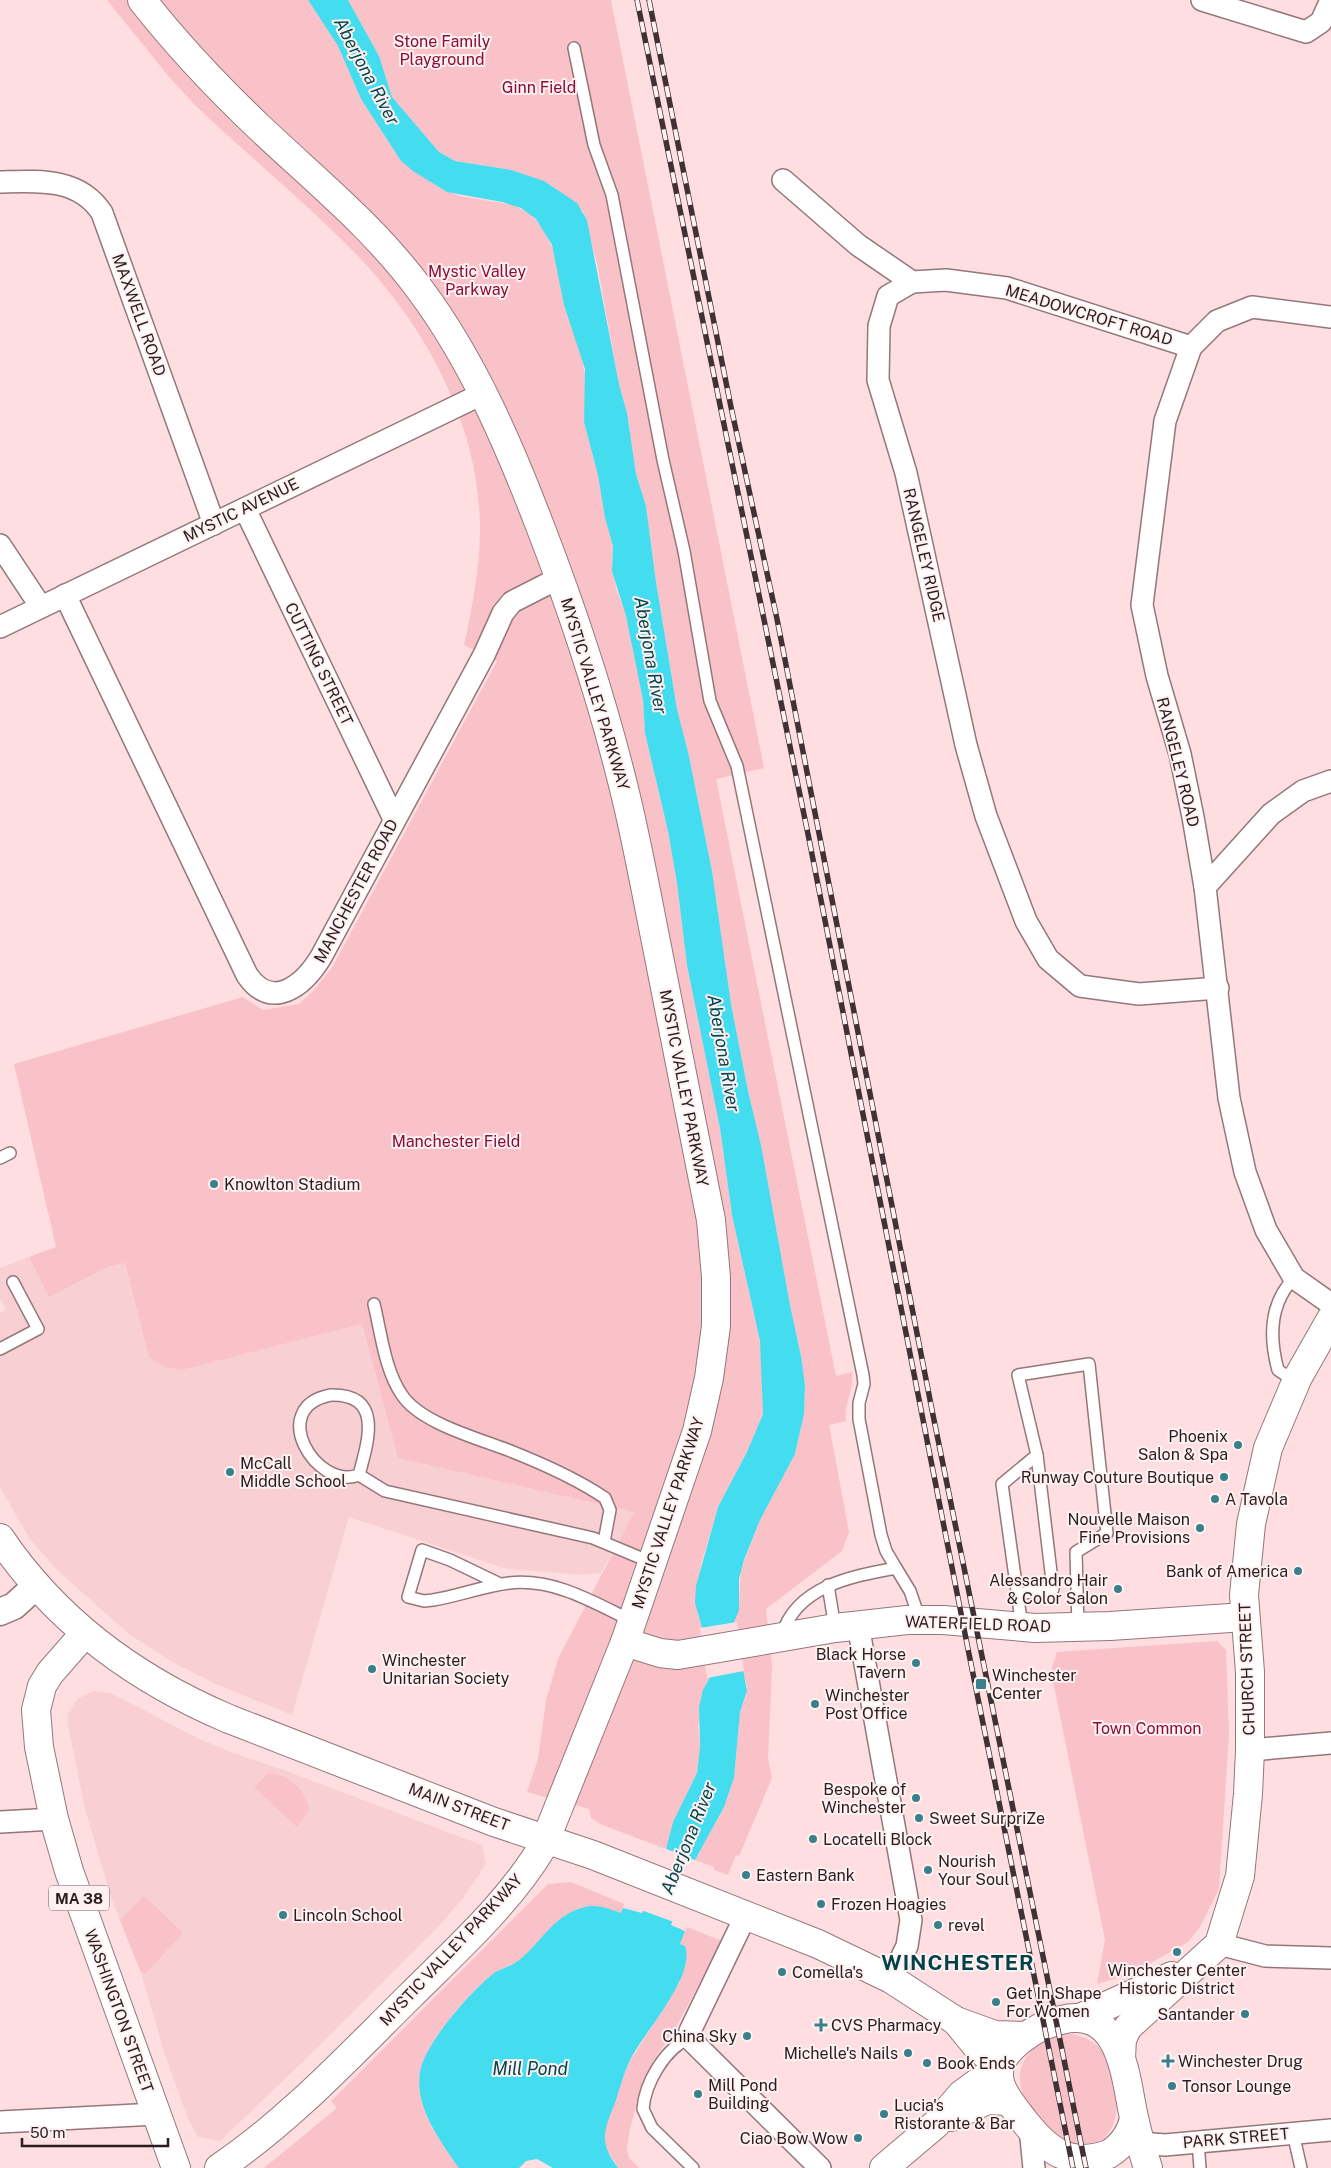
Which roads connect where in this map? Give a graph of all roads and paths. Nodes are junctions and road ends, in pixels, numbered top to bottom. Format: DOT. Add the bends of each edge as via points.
graph roads {
  1 [pos="142,0"];
  2 [pos="1202,0"];
  3 [pos="1331,0"];
  4 [pos="574,48"];
  5 [pos="783,180"];
  6 [pos="0,182"];
  7 [pos="912,282"];
  8 [pos="1331,317"];
  9 [pos="1191,347"];
  10 [pos="482,394"];
  11 [pos="245,508"];
  12 [pos="214,524"];
  13 [pos="0,545"];
  14 [pos="559,578"];
  15 [pos="65,595"];
  16 [pos="41,607"];
  17 [pos="0,626"];
  18 [pos="1331,781"];
  19 [pos="394,819"];
  20 [pos="1205,887"];
  21 [pos="1218,988"];
  22 [pos="1294,1278"];
  23 [pos="13,1282"];
  24 [pos="374,1304"];
  25 [pos="1331,1304"];
  26 [pos="1331,1319"];
  27 [pos="0,1349"];
  28 [pos="1296,1382"];
  29 [pos="1037,1455"];
  30 [pos="359,1475"];
  31 [pos="0,1538"];
  32 [pos="604,1542"];
  33 [pos="653,1563"];
  34 [pos="896,1568"];
  35 [pos="500,1584"];
  36 [pos="37,1585"];
  37 [pos="828,1585"];
  38 [pos="1017,1594"];
  39 [pos="0,1612"];
  40 [pos="1245,1617"];
  41 [pos="920,1620"];
  42 [pos="847,1626"];
  43 [pos="1022,1626"];
  44 [pos="1078,1627"];
  45 [pos="629,1631"];
  46 [pos="85,1633"];
  47 [pos="782,1637"];
  48 [pos="1331,1743"];
  49 [pos="1250,1750"];
  50 [pos="54,1819"];
  51 [pos="0,1822"];
  52 [pos="547,1839"];
  53 [pos="746,1915"];
  54 [pos="1219,1944"];
  55 [pos="1331,1958"];
  56 [pos="1198,1964"];
  57 [pos="891,1979"];
  58 [pos="1080,2018"];
  59 [pos="956,2021"];
  60 [pos="1026,2036"];
  61 [pos="690,2038"];
  62 [pos="1121,2058"];
  63 [pos="999,2066"];
  64 [pos="1008,2101"];
  65 [pos="156,2114"];
  66 [pos="0,2122"];
  67 [pos="936,2124"];
  68 [pos="1030,2128"];
  69 [pos="1331,2130"];
  70 [pos="1293,2133"];
  71 [pos="1198,2142"];
  72 [pos="1141,2143"];
  73 [pos="1089,2166"];
  74 [pos="176,2168"];
  75 [pos="219,2168"];
  76 [pos="693,2168"];
  77 [pos="820,2168"];
  78 [pos="884,2168"];
  79 [pos="1034,2168"];
  80 [pos="1200,2168"];
  81 [pos="1302,2168"];
  1 -- 10 [label="main road, MYSTIC VALLEY PARKWAY" via="232,100 352,211 398,260 439,318"];
  2 -- 3 [label="street" via="1306,32 1321,22"];
  4 -- 34 [label="lane" via="592,137 612,195 663,460 684,551 710,701 737,766 863,1375 859,1414 878,1520 885,1547"];
  5 -- 7 [label="street" via="858,245"];
  6 -- 12 [label="street, MAXWELL ROAD" via="62,184 85,195 102,213"];
  7 -- 9 [label="street, MEADOWCROFT ROAD" via="946,280 1007,288"];
  7 -- 21 [label="street, RANGELEY RIDGE" via="888,296 879,326 878,380 906,473 966,745 995,839 1026,921 1048,959 1080,986 1139,994"];
  8 -- 9 [label="street, RANGELEY ROAD" via="1252,307 1217,321"];
  9 -- 20 [label="street, RANGELEY ROAD" via="1166,421 1142,605 1157,676 1180,754"];
  10 -- 11 [label="street, MYSTIC AVENUE"];
  10 -- 14 [label="main road, MYSTIC VALLEY PARKWAY" via="521,480"];
  11 -- 12 [label="street, MYSTIC AVENUE"];
  11 -- 19 [label="street, CUTTING STREET"];
  12 -- 15 [label="street, MYSTIC AVENUE"];
  13 -- 16 [label="street"];
  14 -- 19 [label="street, MANCHESTER ROAD" via="518,598 503,613 484,655"];
  14 -- 33 [label="main road, MYSTIC VALLEY PARKWAY" via="597,689 627,798 714,1249 717,1320 709,1378 690,1455"];
  15 -- 16 [label="street, MYSTIC AVENUE"];
  15 -- 19 [label="street, MANCHESTER ROAD" via="247,975 256,986 268,992 281,992 295,987 309,975"];
  16 -- 17 [label="street, MYSTIC AVENUE"];
  18 -- 20 [label="street" via="1303,791 1270,814"];
  20 -- 21 [label="street, RANGELEY ROAD"];
  21 -- 22 [label="street, RANGELEY ROAD" via="1229,1098 1246,1172 1266,1230"];
  22 -- 25 [label="street, RANGELEY ROAD"];
  22 -- 28 [label="lane" via="1284,1289 1272,1316 1272,1350 1278,1370"];
  23 -- 27 [label="lane" via="38,1329"];
  24 -- 32 [label="lane" via="392,1374 401,1395 435,1420 544,1466 605,1498 610,1510"];
  26 -- 28 [label="main road, CHURCH STREET"];
  28 -- 40 [label="main road, CHURCH STREET" via="1268,1448 1251,1524 1244,1575"];
  29 -- 38 [label="lane" via="1002,1484"];
  29 -- 38 [label="lane" via="1053,1589"];
  29 -- 44 [label="lane" via="1018,1375 1089,1364 1107,1533 1076,1552"];
  30 -- 30 [label="lane" via="336,1476 311,1456 304,1446 300,1429 302,1418 311,1404 320,1398 331,1395 348,1397 358,1403 368,1417 370,1434"];
  30 -- 32 [label="lane" via="392,1493"];
  31 -- 36 [label="main road, MAIN STREET"];
  32 -- 33 [label="lane"];
  33 -- 45 [label="main road, MYSTIC VALLEY PARKWAY"];
  34 -- 37 [label="lane"];
  34 -- 41 [label="lane" via="910,1591"];
  35 -- 35 [label="lane" via="422,1550 408,1597 433,1600"];
  35 -- 45 [label="lane" via="528,1582 563,1589"];
  36 -- 39 [label="street" via="14,1606"];
  36 -- 46 [label="main road, MAIN STREET"];
  37 -- 42 [label="lane"];
  37 -- 47 [label="lane" via="794,1612"];
  38 -- 43 [label="lane"];
  40 -- 44 [label="main road, WATERFIELD ROAD"];
  40 -- 49 [label="main road, CHURCH STREET" via="1250,1672"];
  41 -- 42 [label="main road, WATERFIELD ROAD"];
  41 -- 43 [label="main road, WATERFIELD ROAD"];
  42 -- 47 [label="main road, WATERFIELD ROAD"];
  42 -- 57 [label="street" via="911,1920 907,1946"];
  43 -- 44 [label="main road, WATERFIELD ROAD"];
  45 -- 47 [label="main road, WATERFIELD ROAD" via="672,1655"];
  45 -- 52 [label="main road, MYSTIC VALLEY PARKWAY"];
  46 -- 50 [label="main road, WASHINGTON STREET / MA 38" via="46,1679 37,1701 38,1740"];
  46 -- 52 [label="main road, MAIN STREET" via="149,1680 201,1707 494,1822"];
  48 -- 49 [label="street"];
  49 -- 54 [label="main road, CHURCH STREET" via="1240,1876"];
  50 -- 51 [label="street"];
  50 -- 65 [label="main road, WASHINGTON STREET / MA 38" via="82,1908"];
  52 -- 53 [label="main road, MAIN STREET"];
  52 -- 75 [label="main road, MYSTIC VALLEY PARKWAY" via="501,1901 403,2003 296,2107"];
  53 -- 57 [label="main road, MAIN STREET" via="831,1949"];
  53 -- 61 [label="street" via="690,2031"];
  54 -- 55 [label="street" via="1265,1956"];
  54 -- 56 [label="main road, CHURCH STREET"];
  56 -- 58 [label="main road, CHURCH STREET"];
  56 -- 62 [label="main road, CHURCH STREET" via="1128,2027 1122,2039"];
  57 -- 59 [label="main road, MAIN STREET"];
  58 -- 60 [label="main road, CHURCH STREET" via="1051,2023"];
  58 -- 62 [label="main road" via="1096,2023 1107,2032"];
  59 -- 60 [label="main road, MAIN STREET" via="1002,2036"];
  59 -- 63 [label="main road, MAIN STREET" via="979,2049"];
  60 -- 63 [label="main road" via="1006,2054"];
  61 -- 76 [label="lane" via="664,2060 648,2089 643,2109 652,2128"];
  61 -- 77 [label="street"];
  62 -- 72 [label="main road"];
  63 -- 64 [label="main road" via="1000,2084"];
  63 -- 67 [label="main road" via="962,2094"];
  64 -- 67 [label="main road" via="987,2100"];
  64 -- 68 [label="main road"];
  65 -- 66 [label="street"];
  65 -- 74 [label="main road, WASHINGTON STREET / MA 38"];
  67 -- 78 [label="main road"];
  68 -- 73 [label="main road" via="1054,2156"];
  68 -- 79 [label="street"];
  69 -- 70 [label="street, PARK STREET"];
  70 -- 71 [label="street, PARK STREET"];
  70 -- 81 [label="lane"];
  71 -- 72 [label="street, PARK STREET"];
  71 -- 80 [label="lane"];
  72 -- 73 [label="main road" via="1129,2134 1114,2150"];
}
